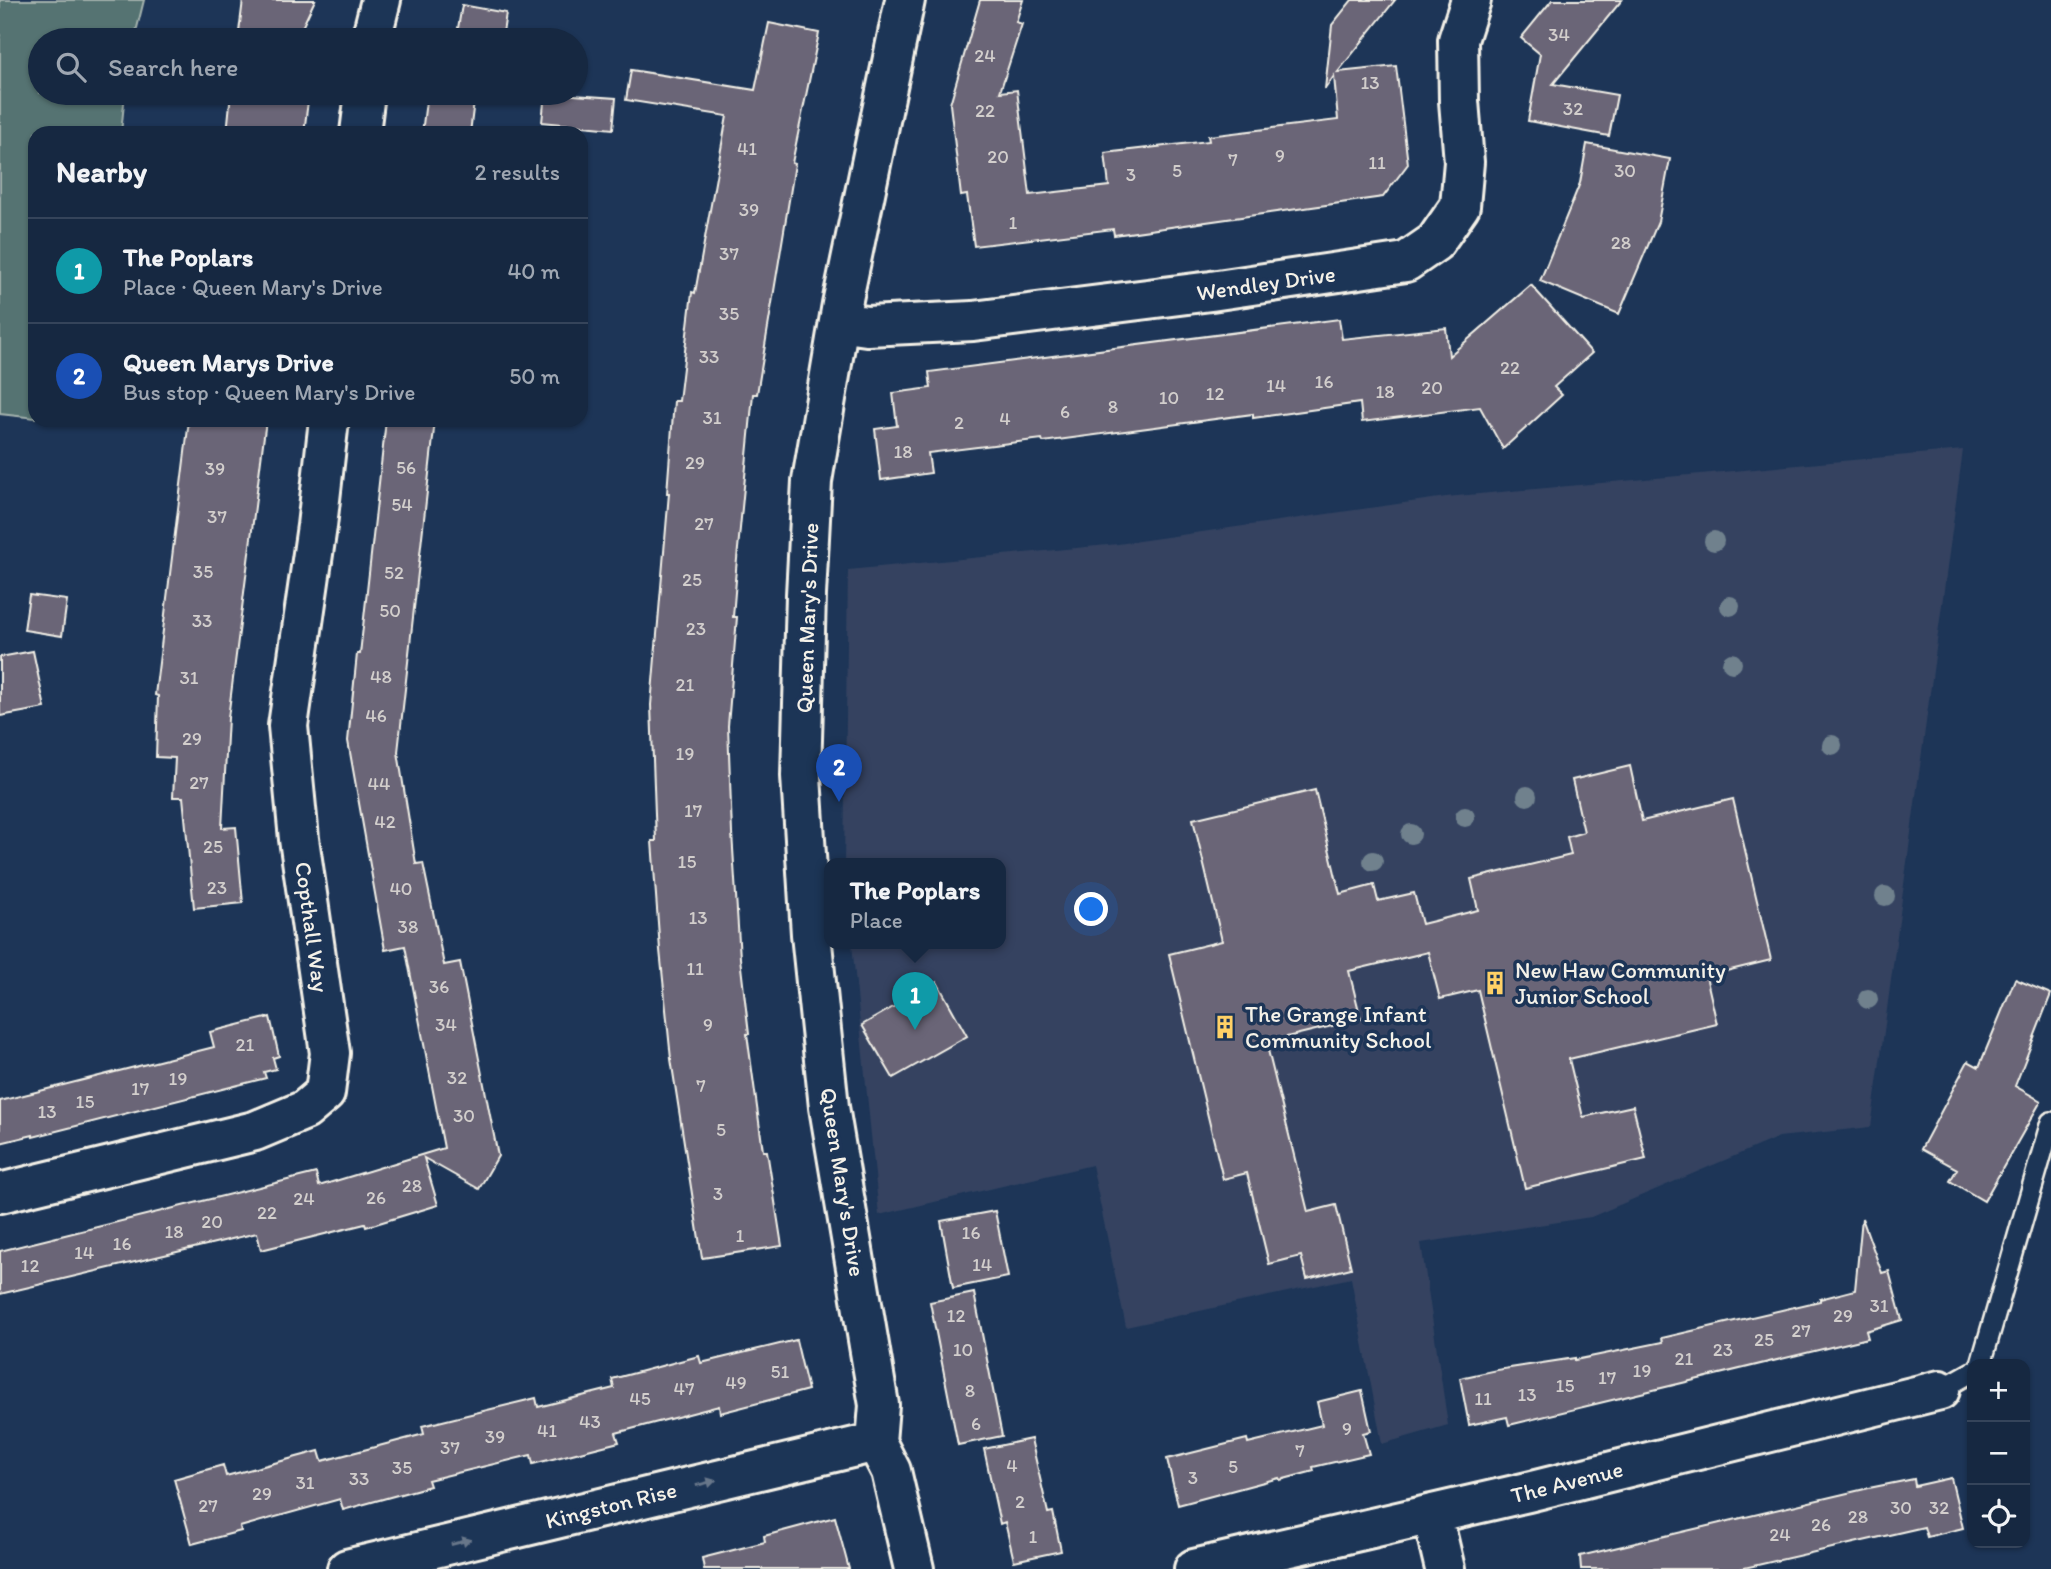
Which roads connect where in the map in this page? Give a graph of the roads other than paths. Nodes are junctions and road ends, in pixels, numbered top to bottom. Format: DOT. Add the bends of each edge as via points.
graph roads {
  1 [pos="381,0"];
  2 [pos="905,0"];
  3 [pos="1471,0"];
  4 [pos="373,28"];
  5 [pos="364,105"];
  6 [pos="361,126"];
  7 [pos="839,321"];
  8 [pos="328,427"];
  9 [pos="2051,1122"];
  10 [pos="0,1193"];
  11 [pos="1982,1359"];
  12 [pos="1956,1381"];
  13 [pos="876,1442"];
  14 [pos="1432,1514"];
  15 [pos="347,1569"];
  16 [pos="914,1569"];
  17 [pos="1194,1569"];
  18 [pos="1446,1569"];
  1 -- 4 [label="street"];
  2 -- 7 [label="street, Queen Mary's Drive"];
  3 -- 7 [label="street, Wendley Drive" via="1458,40 1464,162 1460,206 1435,242 1406,262 973,321 867,326"];
  5 -- 6 [label="street"];
  7 -- 13 [label="street, Queen Mary's Drive" via="813,481 801,776 829,1107 879,1405"];
  8 -- 10 [label="street, Copthall Way" via="288,726 330,1053 325,1093 305,1110 255,1131"];
  9 -- 11 [label="lane"];
  12 -- 14 [label="street, The Avenue"];
  15 -- 13 [label="street, Kingston Rise, one-way"];
  13 -- 16 [label="street" via="891,1471"];
  14 -- 17 [label="street, The Avenue"];
  14 -- 18 [label="street"];
}
